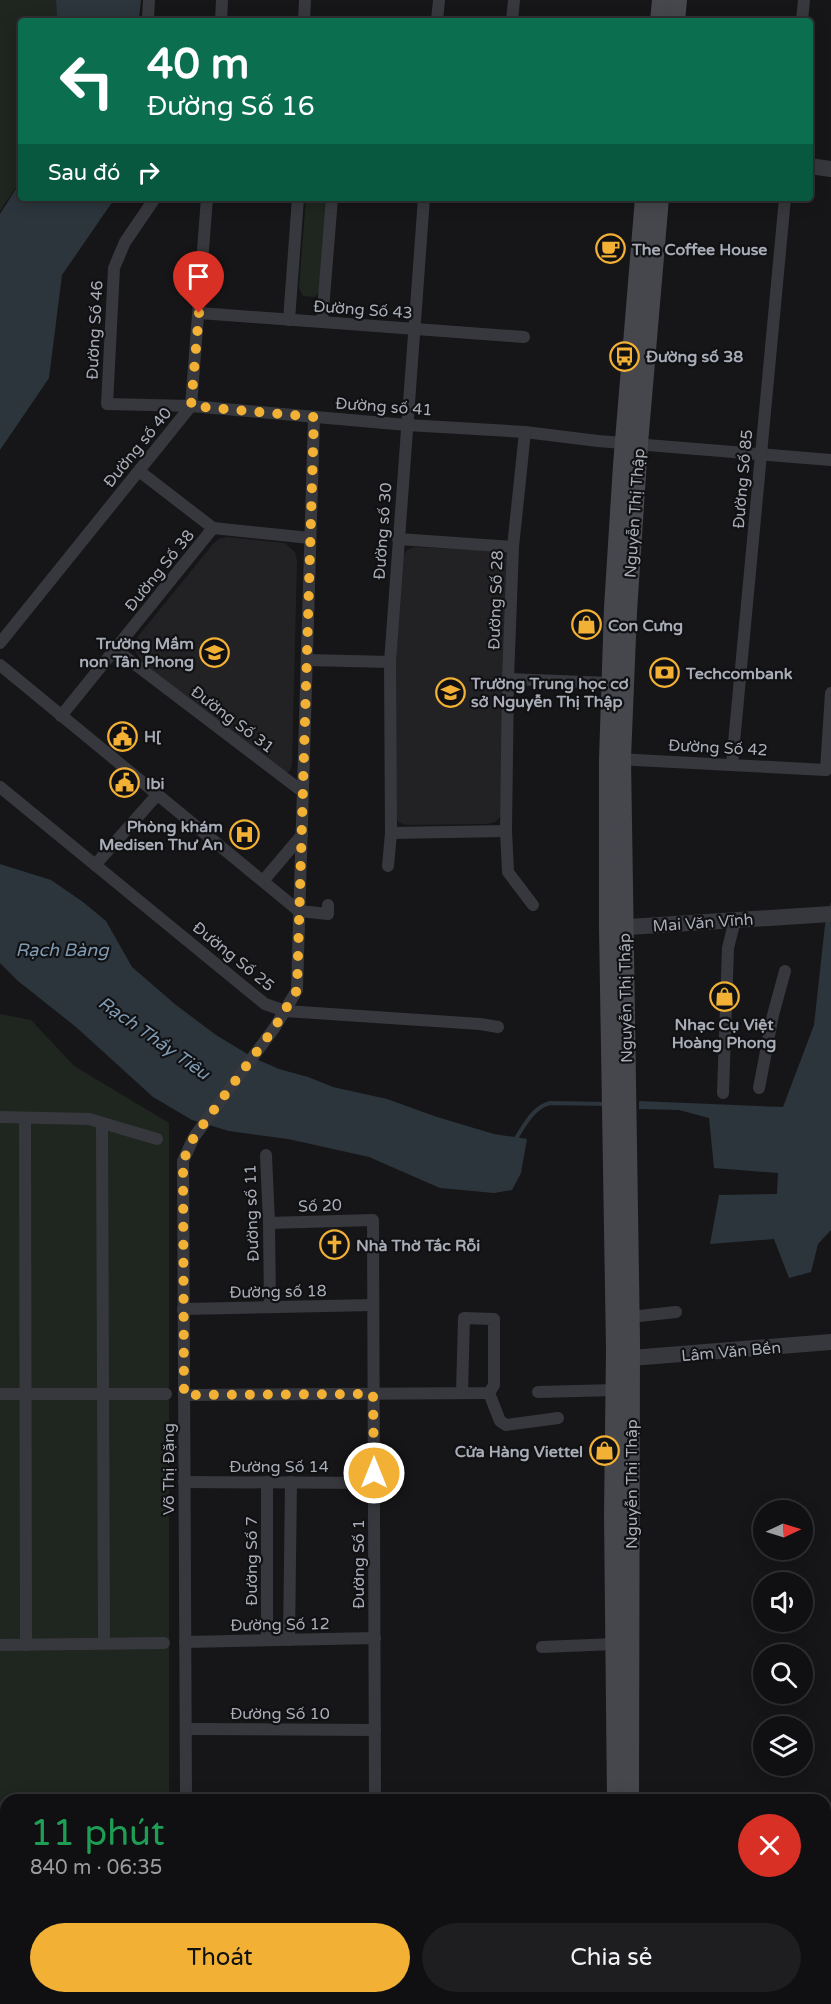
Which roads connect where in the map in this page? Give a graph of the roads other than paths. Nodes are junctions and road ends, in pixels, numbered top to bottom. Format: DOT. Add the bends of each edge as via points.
graph roads {
  1 [pos="149,0"];
  2 [pos="222,0"];
  3 [pos="305,0"];
  4 [pos="439,0"];
  5 [pos="514,0"];
  6 [pos="661,0"];
  7 [pos="678,0"];
  8 [pos="804,0"];
  9 [pos="148,17"];
  10 [pos="221,18"];
  11 [pos="304,18"];
  12 [pos="437,18"];
  13 [pos="512,18"];
  14 [pos="659,18"];
  15 [pos="676,18"];
  16 [pos="802,18"];
  17 [pos="813,166"];
  18 [pos="831,169"];
  19 [pos="153,201"];
  20 [pos="207,201"];
  21 [pos="298,201"];
  22 [pos="332,201"];
  23 [pos="424,201"];
  24 [pos="644,201"];
  25 [pos="660,201"];
  26 [pos="785,201"];
  27 [pos="199,313"];
  28 [pos="289,320"];
  29 [pos="322,322"];
  30 [pos="414,329"];
  31 [pos="524,337"];
  32 [pos="107,404"];
  33 [pos="191,406"];
  34 [pos="314,417"];
  35 [pos="407,425"];
  36 [pos="525,432"];
  37 [pos="631,443"];
  38 [pos="761,454"];
  39 [pos="831,460"];
  40 [pos="139,471"];
  41 [pos="213,528"];
  42 [pos="310,538"];
  43 [pos="398,539"];
  44 [pos="513,547"];
  45 [pos="0,643"];
  46 [pos="115,649"];
  47 [pos="307,660"];
  48 [pos="390,662"];
  49 [pos="0,665"];
  50 [pos="508,680"];
  51 [pos="610,683"];
  52 [pos="831,693"];
  53 [pos="830,715"];
  54 [pos="62,716"];
  55 [pos="615,759"];
  56 [pos="732,764"];
  57 [pos="828,772"];
  58 [pos="0,787"];
  59 [pos="303,792"];
  60 [pos="157,795"];
  61 [pos="506,831"];
  62 [pos="391,833"];
  63 [pos="302,835"];
  64 [pos="95,865"];
  65 [pos="388,866"];
  66 [pos="263,881"];
  67 [pos="328,905"];
  68 [pos="533,905"];
  69 [pos="300,911"];
  70 [pos="826,914"];
  71 [pos="735,920"];
  72 [pos="616,928"];
  73 [pos="785,971"];
  74 [pos="285,1011"];
  75 [pos="498,1027"];
  76 [pos="759,1088"];
  77 [pos="723,1093"];
  78 [pos="0,1117"];
  79 [pos="25,1118"];
  80 [pos="619,1120"];
  81 [pos="102,1124"];
  82 [pos="157,1139"];
  83 [pos="266,1155"];
  84 [pos="373,1220"];
  85 [pos="269,1222"];
  86 [pos="373,1305"];
  87 [pos="270,1307"];
  88 [pos="183,1309"];
  89 [pos="676,1312"];
  90 [pos="630,1317"];
  91 [pos="831,1342"];
  92 [pos="623,1359"];
  93 [pos="615,1390"];
  94 [pos="538,1392"];
  95 [pos="462,1393"];
  96 [pos="489,1393"];
  97 [pos="0,1394"];
  98 [pos="26,1394"];
  99 [pos="102,1394"];
  100 [pos="166,1394"];
  101 [pos="373,1394"];
  102 [pos="184,1395"];
  103 [pos="558,1418"];
  104 [pos="184,1482"];
  105 [pos="267,1482"];
  106 [pos="291,1482"];
  107 [pos="374,1483"];
  108 [pos="375,1638"];
  109 [pos="267,1640"];
  110 [pos="289,1640"];
  111 [pos="185,1642"];
  112 [pos="104,1643"];
  113 [pos="164,1643"];
  114 [pos="615,1644"];
  115 [pos="0,1645"];
  116 [pos="26,1645"];
  117 [pos="543,1647"];
  118 [pos="186,1729"];
  119 [pos="375,1730"];
  120 [pos="624,1774"];
  121 [pos="186,1794"];
  122 [pos="375,1794"];
  123 [pos="618,1794"];
  124 [pos="629,1794"];
  1 -- 9 [label="street"];
  2 -- 10 [label="street"];
  3 -- 11 [label="street"];
  4 -- 12 [label="street"];
  5 -- 13 [label="street"];
  6 -- 14 [label="main road"];
  7 -- 15 [label="main road"];
  8 -- 16 [label="street"];
  17 -- 18 [label="street"];
  19 -- 32 [label="street, Đường Số 46" via="125,242 114,268"];
  20 -- 27 [label="street, Đường số 40"];
  21 -- 28 [label="street"];
  22 -- 29 [label="street"];
  23 -- 30 [label="street, Đường số 30"];
  24 -- 37 [label="main road, Nguyễn Thị Thập"];
  25 -- 37 [label="main road, Nguyễn Thị Thập"];
  26 -- 38 [label="street, Đường Số 85"];
  27 -- 28 [label="street, Đường Số 43"];
  27 -- 33 [label="street, Đường số 40"];
  28 -- 29 [label="street, Đường Số 43"];
  29 -- 30 [label="street, Đường Số 43"];
  30 -- 31 [label="street, Đường Số 43"];
  30 -- 35 [label="street, Đường số 30"];
  32 -- 33 [label="street, Đường số 41"];
  33 -- 34 [label="street, Đường số 41"];
  33 -- 40 [label="street, Đường số 40"];
  34 -- 35 [label="street, Đường số 41"];
  34 -- 42 [label="street, Võ Thị Đặng"];
  35 -- 36 [label="street, Đường số 41"];
  35 -- 43 [label="street, Đường số 30"];
  36 -- 37 [label="street, Đường số 41"];
  36 -- 44 [label="street, Đường Số 28"];
  37 -- 38 [label="street"];
  37 -- 51 [label="main road, Nguyễn Thị Thập"];
  37 -- 55 [label="main road, Nguyễn Thị Thập" via="628,612"];
  38 -- 39 [label="street"];
  38 -- 56 [label="street, Đường Số 85"];
  40 -- 41 [label="street"];
  40 -- 45 [label="street, Đường số 40"];
  41 -- 42 [label="street"];
  41 -- 46 [label="street, Đường Số 38"];
  42 -- 47 [label="street, Võ Thị Đặng"];
  43 -- 44 [label="street"];
  43 -- 48 [label="street, Đường số 30"];
  44 -- 50 [label="street, Đường Số 28"];
  46 -- 54 [label="street, Đường Số 38"];
  46 -- 59 [label="street, Đường Số 31"];
  47 -- 48 [label="street"];
  47 -- 59 [label="street, Võ Thị Đặng"];
  48 -- 62 [label="street, Đường số 30"];
  49 -- 54 [label="street"];
  50 -- 51 [label="street"];
  50 -- 61 [label="street, Đường Số 28"];
  51 -- 55 [label="main road, Nguyễn Thị Thập"];
  52 -- 53 [label="street"];
  53 -- 57 [label="street"];
  54 -- 60 [label="street"];
  55 -- 56 [label="street, Đường Số 42"];
  55 -- 72 [label="main road, Nguyễn Thị Thập"];
  56 -- 57 [label="street, Đường Số 42"];
  58 -- 64 [label="street, Đường Số 25"];
  59 -- 63 [label="street, Võ Thị Đặng"];
  60 -- 64 [label="street"];
  60 -- 66 [label="street"];
  61 -- 62 [label="street"];
  61 -- 68 [label="street, Đường Số 28" via="508,872"];
  62 -- 65 [label="street, Đường số 30"];
  63 -- 66 [label="street"];
  63 -- 69 [label="street, Võ Thị Đặng"];
  64 -- 74 [label="street, Đường Số 25" via="265,1004"];
  66 -- 69 [label="street"];
  67 -- 69 [label="street" via="328,914"];
  69 -- 74 [label="street, Võ Thị Đặng" via="297,990"];
  70 -- 71 [label="street, Mai Văn Vĩnh"];
  71 -- 72 [label="street, Mai Văn Vĩnh"];
  71 -- 77 [label="street" via="728,948"];
  72 -- 80 [label="main road, Nguyễn Thị Thập"];
  73 -- 76 [label="street"];
  74 -- 75 [label="street, Đường Số 25"];
  74 -- 88 [label="street, Võ Thị Đặng" via="194,1137 183,1161"];
  78 -- 79 [label="street"];
  79 -- 81 [label="street" via="89,1119"];
  79 -- 98 [label="street"];
  80 -- 90 [label="main road, Nguyễn Thị Thập"];
  80 -- 92 [label="main road, Nguyễn Thị Thập"];
  81 -- 82 [label="street"];
  81 -- 99 [label="street"];
  83 -- 85 [label="street, Đường số 11"];
  84 -- 85 [label="street, Số 20"];
  84 -- 86 [label="street, Đường Số 1"];
  85 -- 87 [label="street, Đường số 11"];
  86 -- 87 [label="street, Đường số 18"];
  86 -- 101 [label="street, Đường Số 1"];
  87 -- 88 [label="street, Đường số 18"];
  88 -- 102 [label="street, Võ Thị Đặng"];
  89 -- 90 [label="street"];
  90 -- 92 [label="main road, Nguyễn Thị Thập"];
  91 -- 92 [label="street, Lâm Văn Bền"];
  92 -- 93 [label="main road, Nguyễn Thị Thập"];
  92 -- 120 [label="main road, Nguyễn Thị Thập"];
  93 -- 94 [label="street"];
  93 -- 114 [label="main road, Nguyễn Thị Thập"];
  95 -- 96 [label="street"];
  95 -- 96 [label="street" via="464,1318 494,1319 494,1385"];
  95 -- 101 [label="street"];
  96 -- 103 [label="street" via="500,1421 506,1425"];
  97 -- 98 [label="street"];
  98 -- 99 [label="street"];
  98 -- 116 [label="street"];
  99 -- 100 [label="street"];
  99 -- 112 [label="street"];
  101 -- 102 [label="street"];
  101 -- 107 [label="street, Đường Số 1"];
  102 -- 104 [label="street, Võ Thị Đặng"];
  104 -- 105 [label="street, Đường Số 14"];
  104 -- 111 [label="street, Võ Thị Đặng"];
  105 -- 106 [label="street, Đường Số 14"];
  105 -- 109 [label="street, Đường Số 7"];
  106 -- 107 [label="street, Đường Số 14"];
  106 -- 110 [label="street"];
  107 -- 108 [label="street, Đường Số 1"];
  108 -- 110 [label="street, Đường Số 12"];
  108 -- 119 [label="street, Đường Số 1"];
  109 -- 110 [label="street, Đường Số 12"];
  109 -- 111 [label="street, Đường Số 12"];
  111 -- 118 [label="street, Võ Thị Đặng"];
  112 -- 113 [label="street"];
  112 -- 116 [label="street"];
  114 -- 117 [label="street"];
  114 -- 120 [label="main road, Nguyễn Thị Thập"];
  115 -- 116 [label="street"];
  118 -- 119 [label="street, Đường Số 10"];
  118 -- 121 [label="street, Võ Thị Đặng"];
  119 -- 122 [label="street, Đường Số 1"];
  120 -- 123 [label="main road, Nguyễn Thị Thập"];
  120 -- 124 [label="main road, Nguyễn Thị Thập"];
}
